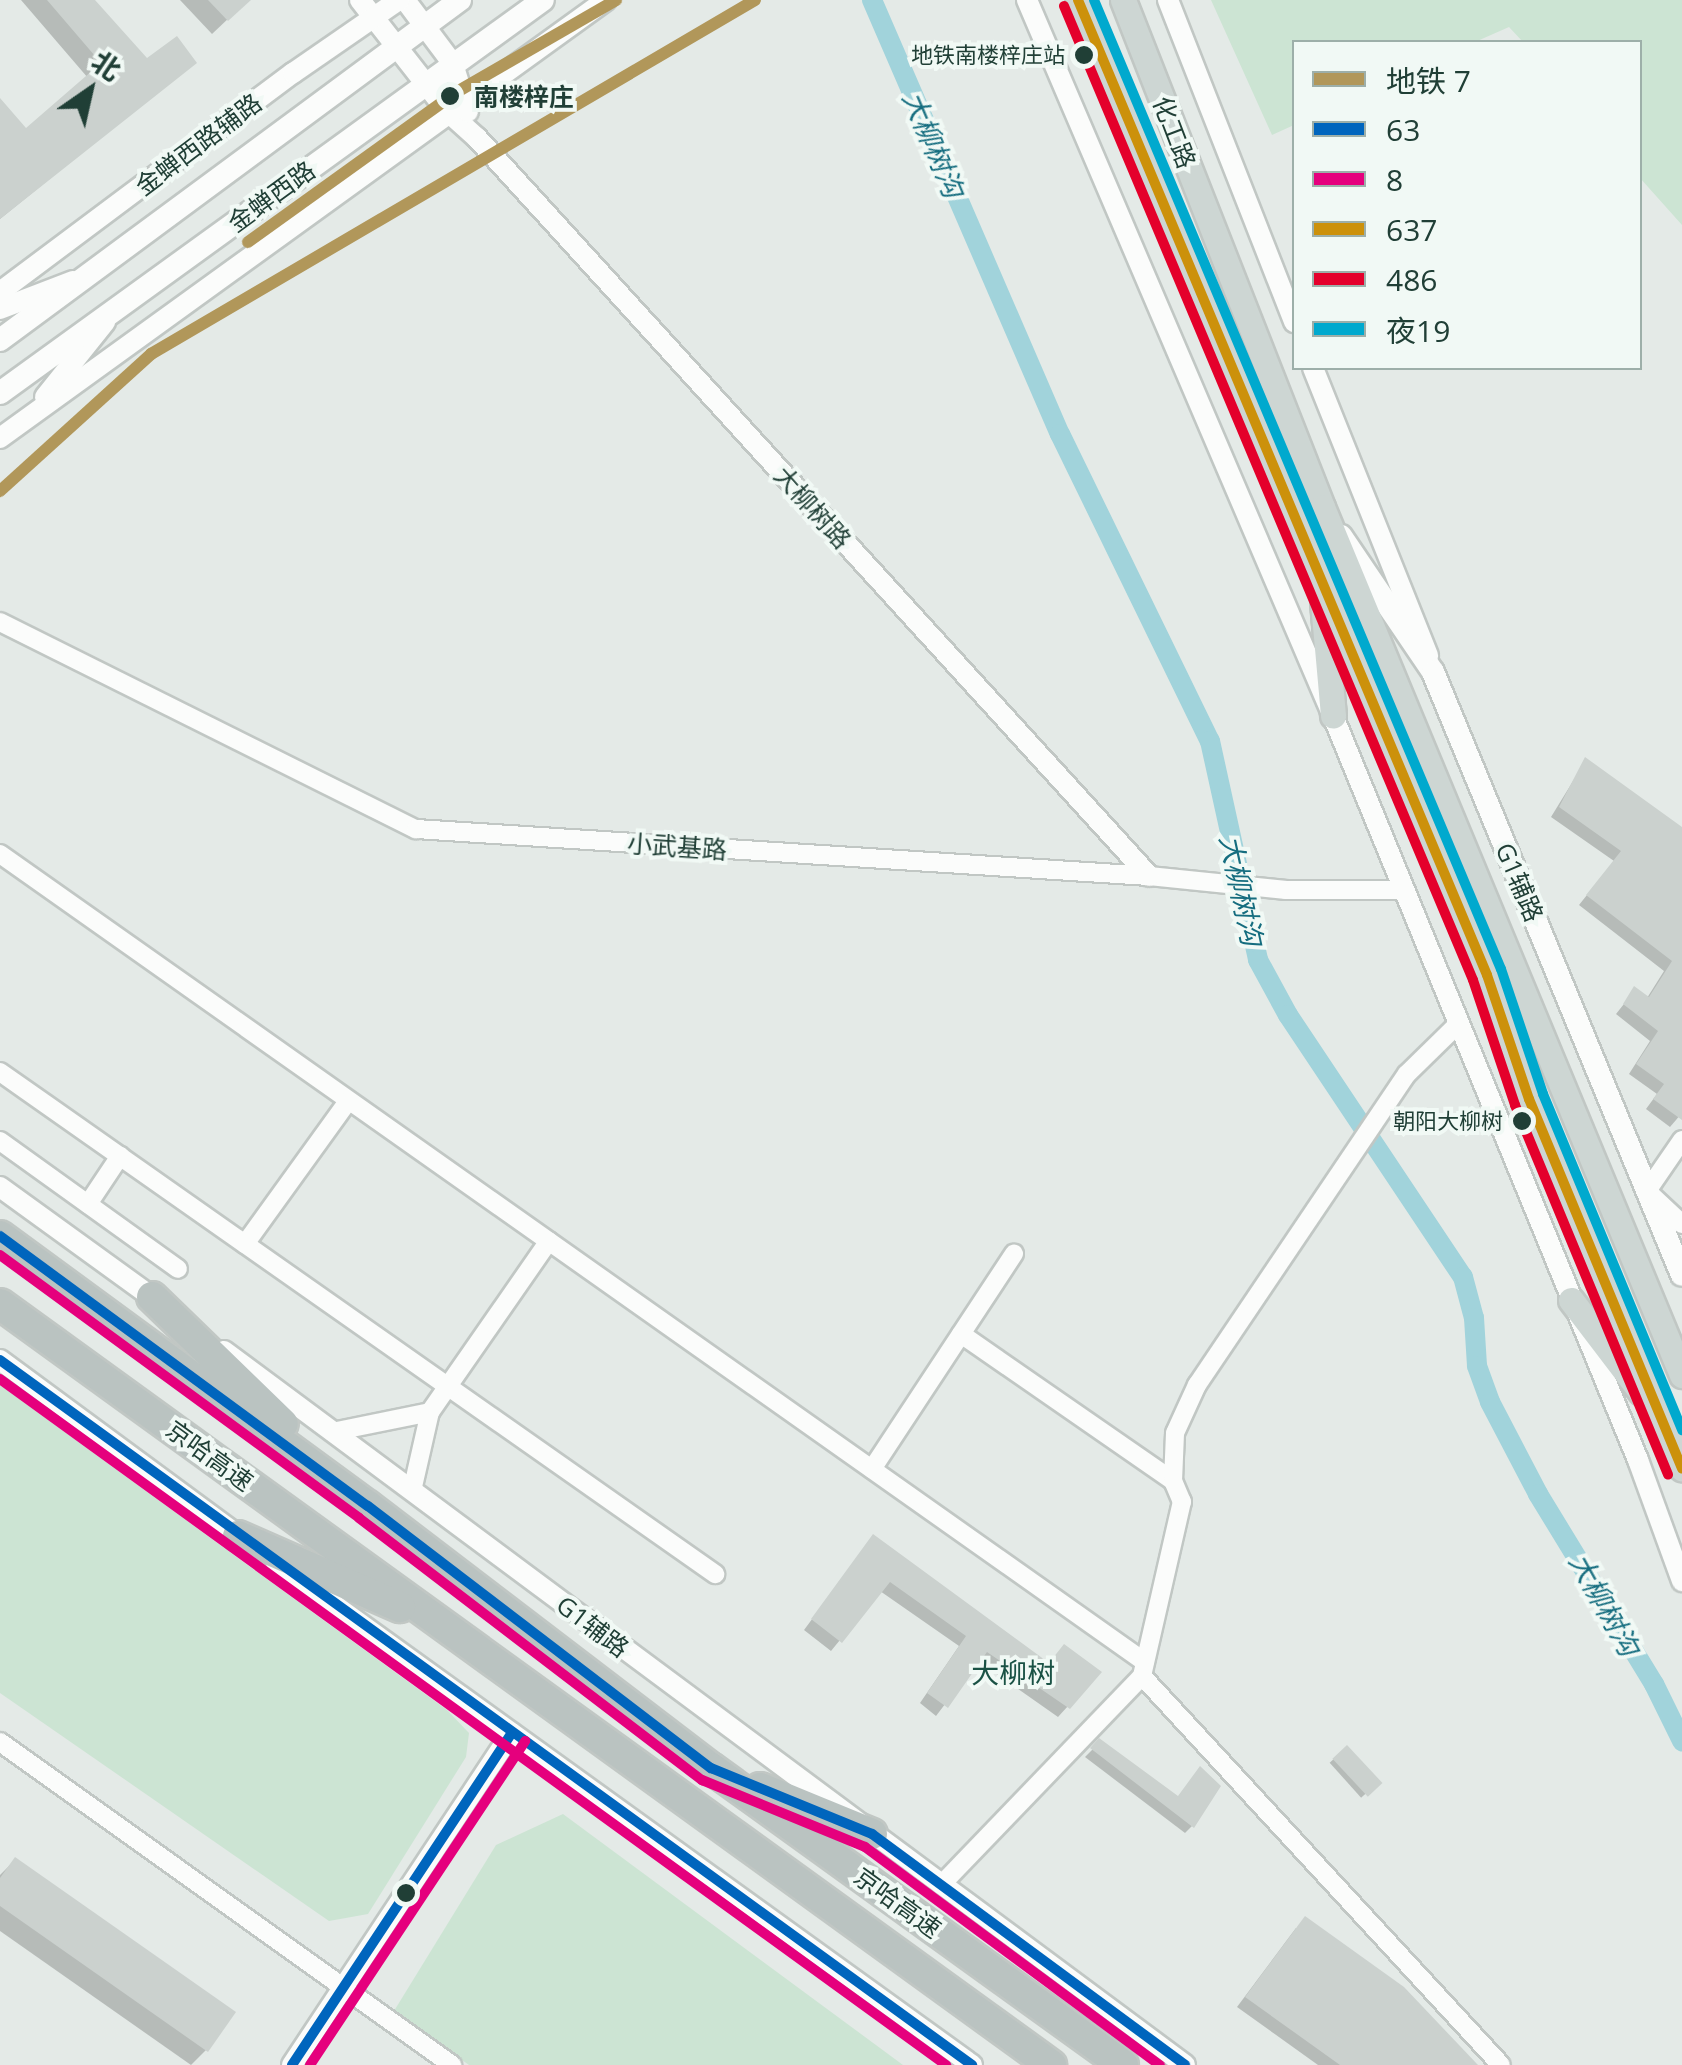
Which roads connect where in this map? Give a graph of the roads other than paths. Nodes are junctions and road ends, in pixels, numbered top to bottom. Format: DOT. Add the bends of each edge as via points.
graph roads {
  1 [pos="360,0"];
  2 [pos="402,0"];
  3 [pos="460,0"];
  4 [pos="542,0"];
  5 [pos="606,0"];
  6 [pos="1027,0"];
  7 [pos="1078,0"];
  8 [pos="1123,0"];
  9 [pos="1168,0"];
  10 [pos="376,18"];
  11 [pos="425,25"];
  12 [pos="397,44"];
  13 [pos="452,64"];
  14 [pos="427,83"];
  15 [pos="456,107"];
  16 [pos="84,276"];
  17 [pos="0,292"];
  18 [pos="117,308"];
  19 [pos="0,309"];
  20 [pos="1292,317"];
  21 [pos="0,340"];
  22 [pos="1314,370"];
  23 [pos="0,393"];
  24 [pos="28,418"];
  25 [pos="0,438"];
  26 [pos="1322,507"];
  27 [pos="1320,578"];
  28 [pos="0,622"];
  29 [pos="1434,672"];
  30 [pos="1333,716"];
  31 [pos="0,854"];
  32 [pos="1150,876"];
  33 [pos="1403,890"];
  34 [pos="1458,1024"];
  35 [pos="0,1072"];
  36 [pos="348,1101"];
  37 [pos="1682,1140"];
  38 [pos="0,1141"];
  39 [pos="120,1156"];
  40 [pos="0,1187"];
  41 [pos="1647,1191"];
  42 [pos="88,1204"];
  43 [pos="1682,1224"];
  44 [pos="0,1236"];
  45 [pos="549,1241"];
  46 [pos="245,1244"];
  47 [pos="1014,1254"];
  48 [pos="178,1270"];
  49 [pos="1682,1275"];
  50 [pos="152,1297"];
  51 [pos="1572,1300"];
  52 [pos="0,1304"];
  53 [pos="961,1334"];
  54 [pos="0,1360"];
  55 [pos="1682,1375"];
  56 [pos="447,1386"];
  57 [pos="430,1412"];
  58 [pos="1662,1420"];
  59 [pos="332,1432"];
  60 [pos="872,1469"];
  61 [pos="1682,1469"];
  62 [pos="1172,1481"];
  63 [pos="412,1491"];
  64 [pos="368,1506"];
  65 [pos="238,1536"];
  66 [pos="715,1574"];
  67 [pos="1682,1581"];
  68 [pos="457,1632"];
  69 [pos="1143,1669"];
  70 [pos="512,1733"];
  71 [pos="0,1742"];
  72 [pos="712,1768"];
  73 [pos="872,1834"];
  74 [pos="942,1885"];
  75 [pos="346,1987"];
  76 [pos="292,2065"];
  77 [pos="452,2065"];
  78 [pos="972,2065"];
  79 [pos="1050,2065"];
  80 [pos="1123,2065"];
  81 [pos="1185,2065"];
  82 [pos="1500,2065"];
  1 -- 10 [label="street, 大柳树路"];
  2 -- 10 [label="street, 金蝉西路辅路"];
  2 -- 11 [label="street, 大柳树路"];
  3 -- 11 [label="main road, 金蝉西路"];
  4 -- 13 [label="main road, 金蝉西路"];
  5 -- 15 [label="street"];
  6 -- 30 [label="street"];
  7 -- 27 [label="main road, 化工路"];
  8 -- 26 [label="main road, 化工路"];
  9 -- 20 [label="street"];
  10 -- 12 [label="street, 大柳树路"];
  10 -- 17 [label="street, 金蝉西路辅路" via="292,73"];
  11 -- 12 [label="main road, 金蝉西路"];
  11 -- 13 [label="street, 大柳树路"];
  12 -- 14 [label="street, 大柳树路"];
  12 -- 16 [label="main road, 金蝉西路"];
  13 -- 14 [label="main road, 金蝉西路"];
  13 -- 15 [label="street, 大柳树路"];
  14 -- 15 [label="street, 大柳树路"];
  14 -- 18 [label="main road, 金蝉西路"];
  15 -- 24 [label="street"];
  15 -- 32 [label="street, 大柳树路" via="476,138"];
  16 -- 19 [label="street"];
  16 -- 21 [label="main road, 金蝉西路"];
  18 -- 23 [label="main road, 金蝉西路"];
  18 -- 24 [label="street"];
  22 -- 29 [label="street"];
  24 -- 25 [label="street"];
  26 -- 29 [label="main road, G1辅路"];
  26 -- 55 [label="main road, 化工路"];
  27 -- 30 [label="main road"];
  27 -- 58 [label="main road, 化工路"];
  28 -- 32 [label="street, 小武基路" via="416,829"];
  29 -- 41 [label="main road, G1辅路"];
  30 -- 33 [label="street"];
  31 -- 36 [label="street"];
  32 -- 33 [label="street, 小武基路" via="1286,890"];
  33 -- 34 [label="street"];
  34 -- 51 [label="street"];
  34 -- 62 [label="street" via="1393,1094 1196,1385 1176,1433"];
  35 -- 39 [label="street"];
  36 -- 45 [label="street"];
  36 -- 46 [label="street"];
  37 -- 41 [label="street"];
  38 -- 42 [label="street"];
  39 -- 42 [label="street"];
  39 -- 46 [label="street"];
  40 -- 50 [label="street, G1辅路"];
  41 -- 43 [label="street"];
  41 -- 49 [label="main road, G1辅路"];
  42 -- 48 [label="street"];
  44 -- 64 [label="highway, 京哈高速"];
  45 -- 56 [label="street"];
  45 -- 60 [label="street"];
  46 -- 56 [label="street"];
  47 -- 53 [label="street"];
  50 -- 59 [label="street, G1辅路"];
  50 -- 64 [label="highway"];
  51 -- 58 [label="main road"];
  51 -- 67 [label="street"];
  52 -- 68 [label="highway, 京哈高速"];
  53 -- 60 [label="street"];
  53 -- 62 [label="street"];
  54 -- 65 [label="street"];
  56 -- 57 [label="street"];
  56 -- 66 [label="street"];
  57 -- 59 [label="street"];
  57 -- 63 [label="street"];
  58 -- 61 [label="main road, 化工路"];
  59 -- 63 [label="street, G1辅路"];
  60 -- 69 [label="street"];
  62 -- 69 [label="street" via="1182,1502"];
  63 -- 73 [label="street, G1辅路"];
  64 -- 72 [label="highway, 京哈高速"];
  65 -- 68 [label="highway"];
  65 -- 70 [label="street"];
  68 -- 79 [label="highway, 京哈高速"];
  69 -- 74 [label="street"];
  69 -- 82 [label="street"];
  70 -- 75 [label="street"];
  70 -- 78 [label="street"];
  71 -- 75 [label="street"];
  72 -- 73 [label="highway"];
  72 -- 80 [label="highway, 京哈高速"];
  73 -- 74 [label="street, G1辅路"];
  74 -- 81 [label="street, G1辅路"];
  75 -- 76 [label="street"];
  75 -- 77 [label="street"];
}
